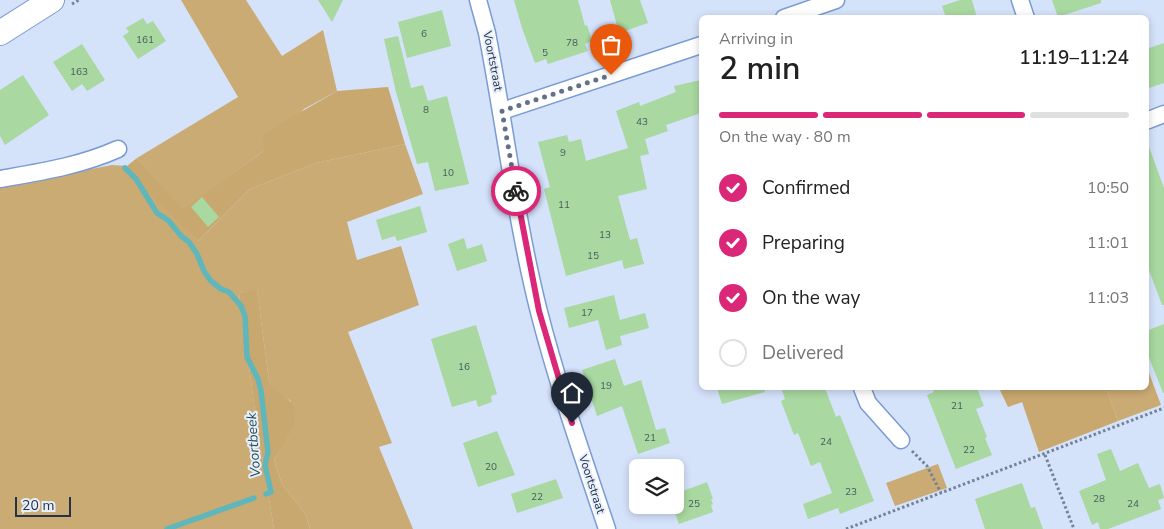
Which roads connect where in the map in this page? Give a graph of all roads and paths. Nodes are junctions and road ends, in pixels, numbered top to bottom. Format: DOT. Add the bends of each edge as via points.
graph roads {
  1 [pos="52,0"];
  2 [pos="478,0"];
  3 [pos="836,0"];
  4 [pos="1020,0"];
  5 [pos="793,15"];
  6 [pos="1025,15"];
  7 [pos="0,33"];
  8 [pos="699,46"];
  9 [pos="502,111"];
  10 [pos="1164,114"];
  11 [pos="1149,120"];
  12 [pos="118,149"];
  13 [pos="0,179"];
  14 [pos="863,390"];
  15 [pos="1164,408"];
  16 [pos="901,440"];
  17 [pos="1045,455"];
  18 [pos="942,494"];
  19 [pos="607,529"];
  20 [pos="846,529"];
  21 [pos="1074,529"];
  1 -- 7 [label="street"];
  2 -- 9 [label="street, Voortstraat"];
  3 -- 5 [label="street"];
  4 -- 6 [label="street"];
  8 -- 9 [label="street"];
  9 -- 19 [label="street, Voortstraat" via="539,311 560,387"];
  10 -- 11 [label="street"];
  12 -- 13 [label="street" via="67,167"];
  14 -- 16 [label="street" via="868,403"];
  15 -- 17 [label="path"];
  16 -- 18 [label="path" via="927,466"];
  17 -- 18 [label="path"];
  17 -- 21 [label="path"];
  18 -- 20 [label="path"];
}
